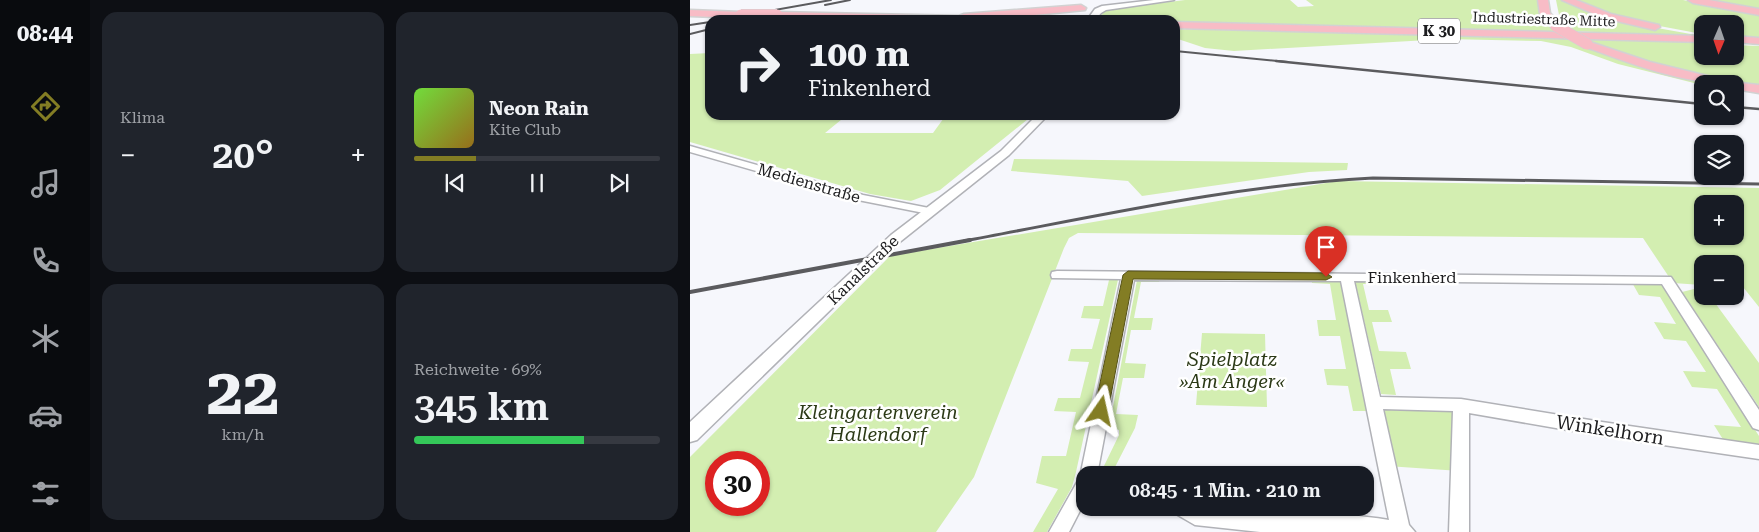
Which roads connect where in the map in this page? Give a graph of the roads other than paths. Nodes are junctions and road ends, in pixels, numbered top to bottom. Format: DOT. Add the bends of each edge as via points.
graph roads {
  1 [pos="1164,0"];
  2 [pos="1171,0"];
  3 [pos="1543,0"];
  4 [pos="1567,0"];
  5 [pos="1693,0"];
  6 [pos="1081,8"];
  7 [pos="1098,9"];
  8 [pos="1759,12"];
  9 [pos="690,13"];
  10 [pos="741,15"];
  11 [pos="741,15"];
  12 [pos="777,15"];
  13 [pos="994,15"];
  14 [pos="1094,15"];
  15 [pos="1180,25"];
  16 [pos="1694,33"];
  17 [pos="1694,39"];
  18 [pos="1744,41"];
  19 [pos="1759,42"];
  20 [pos="1694,76"];
  21 [pos="1744,86"];
  22 [pos="1759,89"];
  23 [pos="1038,120"];
  24 [pos="690,149"];
  25 [pos="929,211"];
  26 [pos="1058,275"];
  27 [pos="1128,275"];
  28 [pos="1347,277"];
  29 [pos="1374,403"];
  30 [pos="1461,405"];
  31 [pos="1759,422"];
  32 [pos="690,434"];
  33 [pos="1759,452"];
  34 [pos="1090,466"];
  35 [pos="1076,500"];
  36 [pos="1195,516"];
  37 [pos="1403,531"];
  38 [pos="1059,532"];
  39 [pos="1459,532"];
  1 -- 7 [label="street"];
  2 -- 7 [label="street"];
  3 -- 20 [label="highway, bridge" via="1545,14 1556,26 1587,44 1646,65"];
  4 -- 16 [label="highway" via="1617,18"];
  5 -- 8 [label="highway"];
  6 -- 7 [label="street"];
  6 -- 13 [label="highway"];
  7 -- 14 [label="street"];
  9 -- 10 [label="highway, bridge"];
  11 -- 12 [label="highway, bridge"];
  15 -- 17 [label="highway, Industriestraße Mitte / K 30"];
  18 -- 19 [label="highway"];
  21 -- 22 [label="highway"];
  23 -- 25 [label="street, Kanalstraße" via="1005,153"];
  24 -- 25 [label="street, Medienstraße" via="862,198"];
  25 -- 32 [label="street, Kanalstraße" via="896,238"];
  26 -- 27 [label="street, Finkenherd"];
  27 -- 28 [label="street, Finkenherd"];
  27 -- 34 [label="street"];
  28 -- 29 [label="street"];
  28 -- 31 [label="street, Finkenherd" via="1666,280"];
  29 -- 30 [label="street, Winkelhorn"];
  29 -- 37 [label="street"];
  30 -- 33 [label="street, Winkelhorn"];
  30 -- 39 [label="street"];
  35 -- 38 [label="street"];
  36 -- 37 [label="street" via="1260,523 1358,523"];
}
